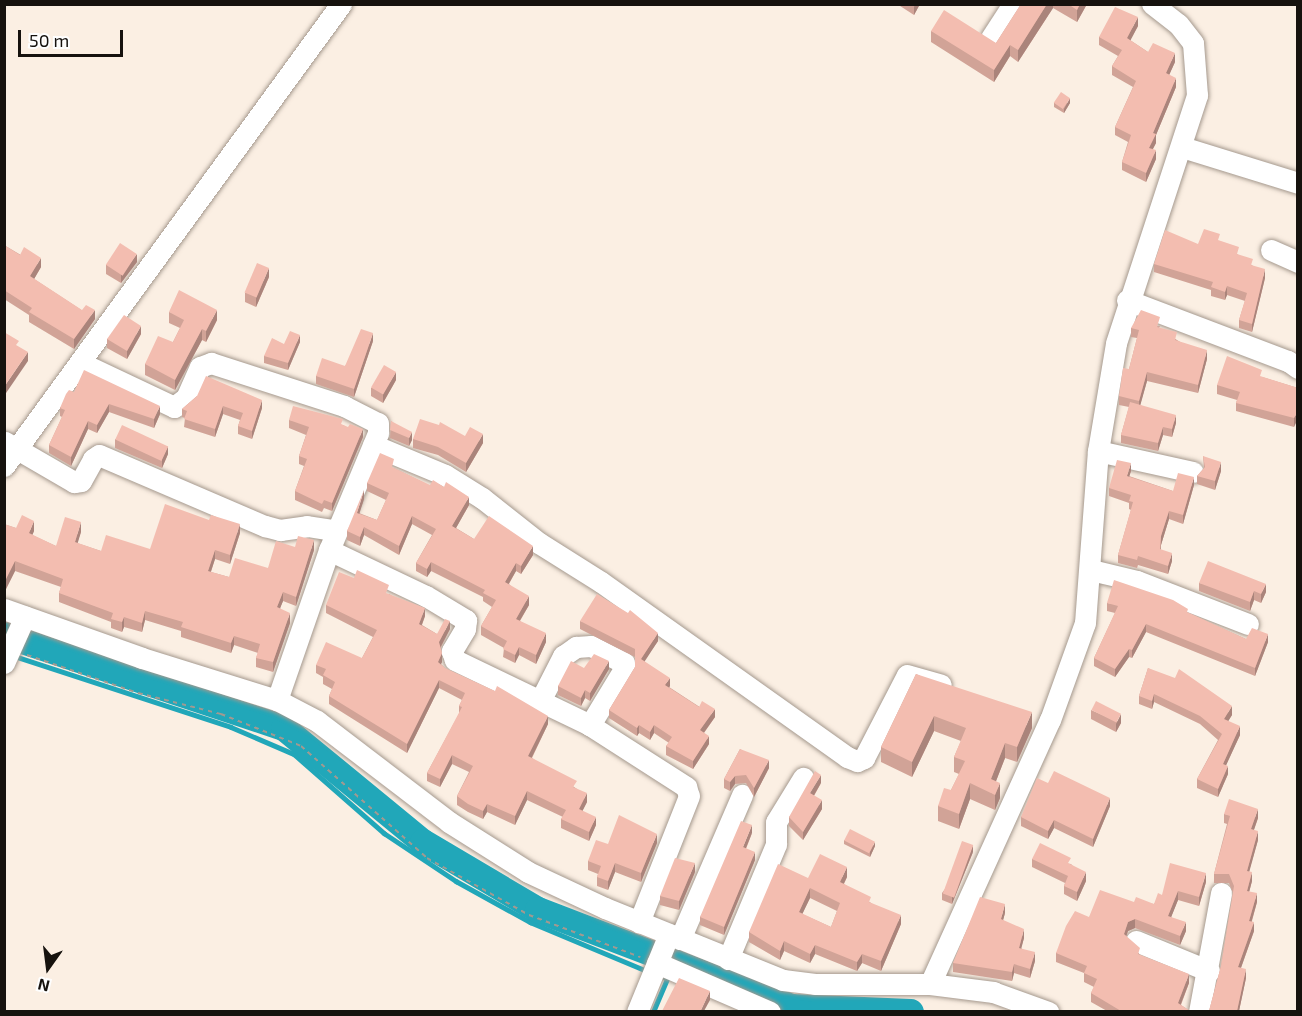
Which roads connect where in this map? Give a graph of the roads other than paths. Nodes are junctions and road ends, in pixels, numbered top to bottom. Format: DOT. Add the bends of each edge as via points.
graph roads {
  1 [pos="341,4"];
  2 [pos="1013,4"];
  3 [pos="1152,4"];
  4 [pos="1178,14"];
  5 [pos="990,38"];
  6 [pos="1182,147"];
  7 [pos="1298,183"];
  8 [pos="1271,250"];
  9 [pos="1298,262"];
  10 [pos="1127,300"];
  11 [pos="81,363"];
  12 [pos="1298,368"];
  13 [pos="373,445"];
  14 [pos="1098,451"];
  15 [pos="8,452"];
  16 [pos="1193,472"];
  17 [pos="333,540"];
  18 [pos="1091,570"];
  19 [pos="4,609"];
  20 [pos="1248,624"];
  21 [pos="13,645"];
  22 [pos="960,692"];
  23 [pos="277,700"];
  24 [pos="540,701"];
  25 [pos="1027,713"];
  26 [pos="1050,720"];
  27 [pos="590,725"];
  28 [pos="803,778"];
  29 [pos="742,795"];
  30 [pos="1221,893"];
  31 [pos="639,922"];
  32 [pos="1136,941"];
  33 [pos="662,955"];
  34 [pos="728,959"];
  35 [pos="1209,971"];
  36 [pos="930,984"];
  37 [pos="637,1011"];
  38 [pos="770,1011"];
  39 [pos="1048,1011"];
  40 [pos="1199,1011"];
  1 -- 11 [label="street"];
  2 -- 5 [label="street"];
  3 -- 4 [label="street"];
  4 -- 6 [label="street" via="1193,43 1197,61 1197,95"];
  6 -- 7 [label="street"];
  6 -- 10 [label="street"];
  8 -- 9 [label="street"];
  10 -- 12 [label="street"];
  10 -- 14 [label="street"];
  11 -- 13 [label="street" via="174,407 186,398 200,367 211,363 372,418 378,423"];
  11 -- 15 [label="street"];
  13 -- 17 [label="street"];
  13 -- 22 [label="street" via="446,475 482,498 539,543 601,582 847,757 864,758 909,674"];
  14 -- 16 [label="street"];
  14 -- 18 [label="street"];
  15 -- 17 [label="street" via="74,482 81,481 99,455 265,526 280,530 307,526"];
  17 -- 23 [label="street"];
  17 -- 24 [label="street" via="466,620 452,651 455,660"];
  18 -- 20 [label="street" via="1137,581"];
  18 -- 26 [label="street" via="1085,624"];
  19 -- 21 [label="street"];
  21 -- 23 [label="street" via="142,658"];
  23 -- 31 [label="street" via="317,721 449,822 528,872"];
  24 -- 27 [label="street"];
  24 -- 27 [label="street" via="563,656 576,647 591,646 624,663 624,669"];
  25 -- 26 [label="street"];
  26 -- 36 [label="street"];
  27 -- 31 [label="street" via="678,779 688,796"];
  28 -- 34 [label="street" via="776,822 776,844"];
  29 -- 33 [label="street"];
  30 -- 35 [label="street"];
  31 -- 33 [label="street"];
  32 -- 35 [label="street"];
  33 -- 34 [label="street"];
  33 -- 37 [label="street"];
  33 -- 38 [label="street"];
  34 -- 36 [label="street" via="783,980 815,984"];
  35 -- 40 [label="street"];
  36 -- 39 [label="street" via="993,992"];
}
